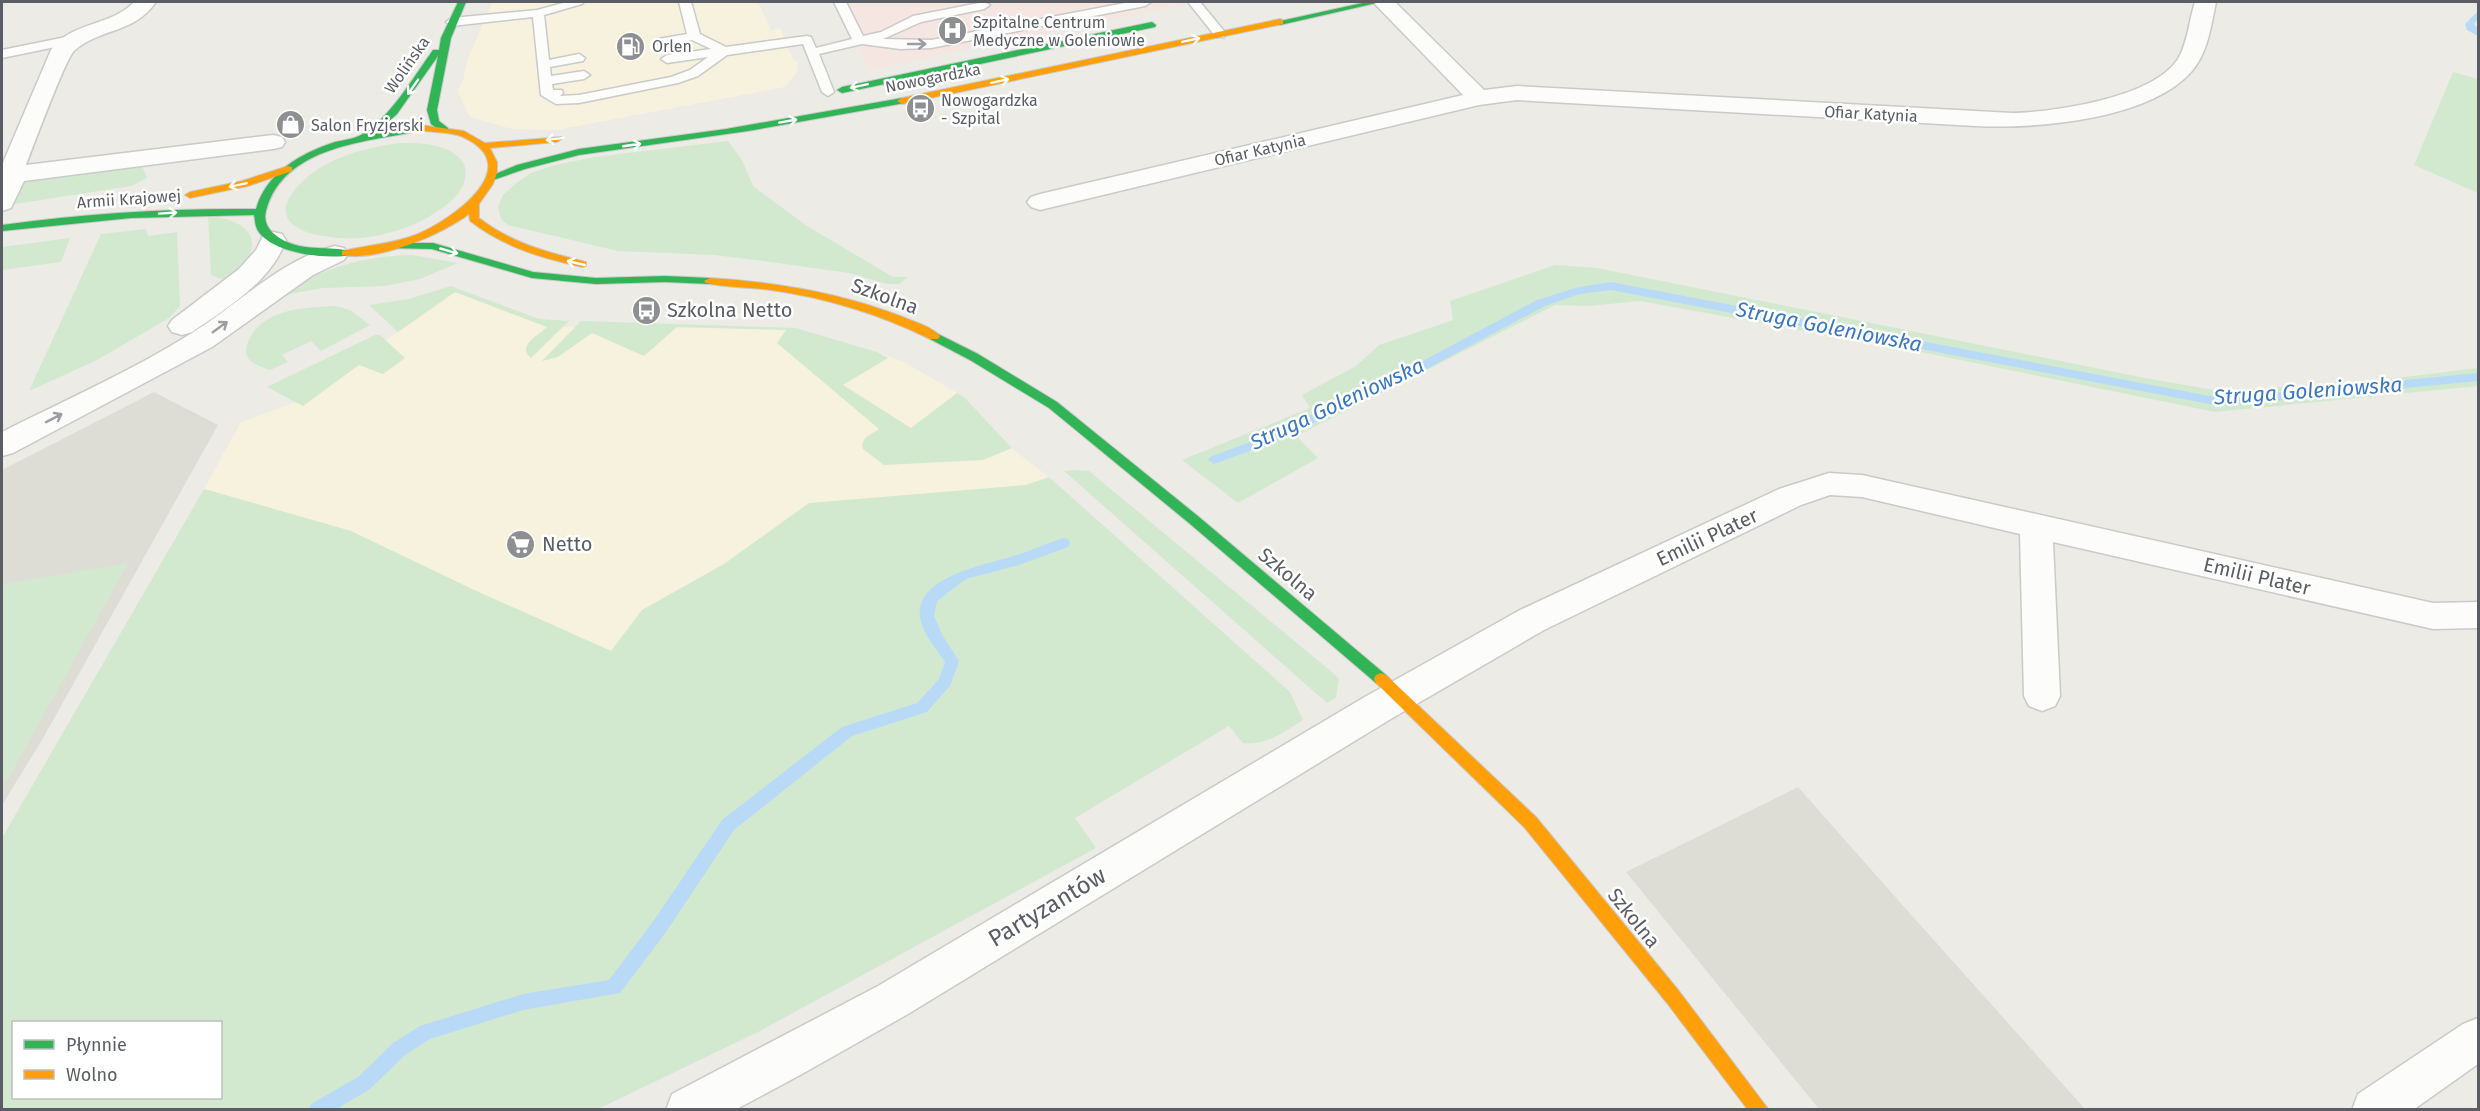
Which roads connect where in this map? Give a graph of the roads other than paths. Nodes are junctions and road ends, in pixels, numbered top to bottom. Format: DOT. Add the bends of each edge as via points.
graph roads {
  1 [pos="146,2"];
  2 [pos="462,2"];
  3 [pos="578,2"];
  4 [pos="685,2"];
  5 [pos="840,2"];
  6 [pos="1145,2"];
  7 [pos="1194,2"];
  8 [pos="1377,2"];
  9 [pos="1383,2"];
  10 [pos="2205,2"];
  11 [pos="984,5"];
  12 [pos="1040,9"];
  13 [pos="538,13"];
  14 [pos="1065,17"];
  15 [pos="452,22"];
  16 [pos="1169,22"];
  17 [pos="1220,34"];
  18 [pos="694,36"];
  19 [pos="446,38"];
  20 [pos="71,40"];
  21 [pos="859,40"];
  22 [pos="662,42"];
  23 [pos="2,44"];
  24 [pos="27,48"];
  25 [pos="724,51"];
  26 [pos="813,52"];
  27 [pos="2,54"];
  28 [pos="579,58"];
  29 [pos="705,64"];
  30 [pos="543,65"];
  31 [pos="585,81"];
  32 [pos="546,88"];
  33 [pos="822,94"];
  34 [pos="1479,98"];
  35 [pos="445,130"];
  36 [pos="367,135"];
  37 [pos="574,137"];
  38 [pos="273,142"];
  39 [pos="485,146"];
  40 [pos="294,167"];
  41 [pos="7,175"];
  42 [pos="493,177"];
  43 [pos="1040,202"];
  44 [pos="2,203"];
  45 [pos="474,204"];
  46 [pos="260,212"];
  47 [pos="47,221"];
  48 [pos="2,228"];
  49 [pos="273,240"];
  50 [pos="392,246"];
  51 [pos="335,254"];
  52 [pos="654,279"];
  53 [pos="171,358"];
  54 [pos="2,445"];
  55 [pos="2036,525"];
  56 [pos="2478,615"];
  57 [pos="1401,696"];
  58 [pos="2042,696"];
  59 [pos="2478,1039"];
  60 [pos="688,1110"];
  61 [pos="1760,1110"];
  62 [pos="2374,1110"];
  1 -- 20 [label="street" via="135,14"];
  2 -- 15 [label="street, Wolińska"];
  3 -- 13 [label="lane"];
  4 -- 18 [label="lane"];
  5 -- 21 [label="lane"];
  6 -- 14 [label="lane"];
  7 -- 17 [label="lane"];
  8 -- 17 [label="street, Nowogardzka"];
  9 -- 34 [label="street"];
  10 -- 34 [label="street, Ofiar Katynia" via="2193,52 2168,79 2131,97 2047,118 1933,117 1552,94"];
  11 -- 21 [label="lane" via="917,19 885,35"];
  12 -- 14 [label="lane"];
  13 -- 15 [label="lane"];
  13 -- 30 [label="lane"];
  21 -- 14 [label="lane, one-way" via="932,44"];
  15 -- 19 [label="street, Wolińska"];
  16 -- 33 [label="street, Nowogardzka, one-way"];
  42 -- 17 [label="street, Nowogardzka, one-way" via="576,152 730,131 914,99"];
  18 -- 22 [label="lane"];
  18 -- 25 [label="lane"];
  19 -- 35 [label="street, Wolińska" via="432,110 434,122"];
  19 -- 36 [label="street, Wolińska, one-way" via="394,112"];
  20 -- 24 [label="lane"];
  20 -- 41 [label="street" via="57,57"];
  21 -- 26 [label="lane"];
  23 -- 24 [label="lane"];
  24 -- 27 [label="lane"];
  25 -- 26 [label="lane" via="807,40"];
  25 -- 29 [label="lane"];
  25 -- 29 [label="lane" via="669,65"];
  26 -- 33 [label="lane"];
  28 -- 30 [label="lane"];
  29 -- 32 [label="lane" via="674,80 594,96 556,100"];
  30 -- 32 [label="lane"];
  31 -- 32 [label="lane"];
  34 -- 43 [label="street, Ofiar Katynia"];
  35 -- 36 [label="street" via="421,128"];
  35 -- 39 [label="street"];
  36 -- 40 [label="street" via="324,150"];
  37 -- 39 [label="street, one-way"];
  38 -- 41 [label="street"];
  39 -- 42 [label="street" via="494,160"];
  40 -- 46 [label="street" via="265,196"];
  40 -- 47 [label="street, one-way" via="244,184"];
  41 -- 44 [label="street" via="10,187"];
  42 -- 45 [label="street"];
  45 -- 50 [label="street" via="452,221"];
  52 -- 45 [label="street, Szkolna, one-way" via="512,244 487,232 474,219"];
  47 -- 46 [label="street, Armii Krajowej, one-way" via="198,211"];
  46 -- 49 [label="street" via="262,227"];
  47 -- 48 [label="street, Armii Krajowej"];
  49 -- 51 [label="street" via="310,253"];
  49 -- 53 [label="street" via="260,265 167,342 165,351"];
  50 -- 51 [label="street"];
  50 -- 52 [label="street, Szkolna, one-way" via="433,246 532,275 596,281"];
  53 -- 51 [label="street, one-way" via="303,269"];
  52 -- 57 [label="street, Szkolna" via="743,283 844,301 907,322 974,357 1062,413"];
  54 -- 53 [label="street, one-way"];
  55 -- 56 [label="street, Emilii Plater" via="2433,616"];
  55 -- 57 [label="street, Emilii Plater" via="1862,486 1829,484 1790,497 1532,620"];
  55 -- 58 [label="street"];
  57 -- 60 [label="street, Partyzantów" via="893,1000"];
  57 -- 61 [label="street, Szkolna" via="1530,822"];
  59 -- 62 [label="street"];
}
